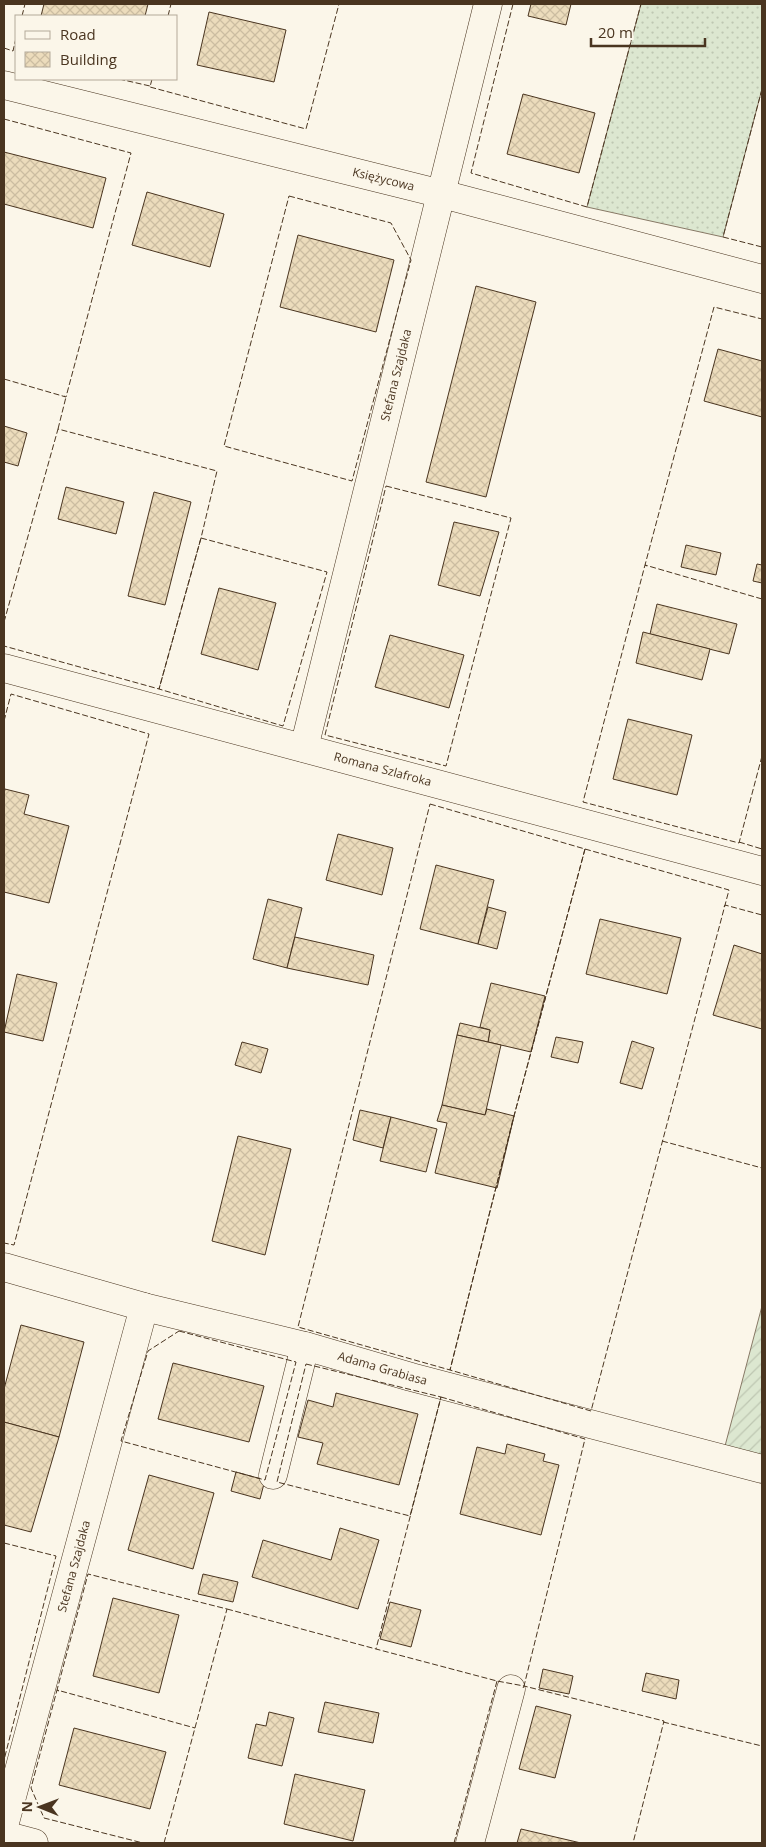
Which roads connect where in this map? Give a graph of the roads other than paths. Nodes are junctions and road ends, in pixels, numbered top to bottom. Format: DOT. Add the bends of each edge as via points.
graph roads {
  1 [pos="488,4"];
  2 [pos="4,86"];
  3 [pos="442,194"];
  4 [pos="762,279"];
  5 [pos="4,668"];
  6 [pos="304,748"];
  7 [pos="762,871"];
  8 [pos="4,1267"];
  9 [pos="144,1306"];
  10 [pos="305,1346"];
  11 [pos="762,1469"];
  12 [pos="273,1475"];
  13 [pos="511,1689"];
  14 [pos="4,1826"];
  15 [pos="4,1835"];
  16 [pos="34,1843"];
  17 [pos="470,1843"];
  1 -- 3 [label="street, Stefana Szajdaka"];
  2 -- 3 [label="street, Księżycowa"];
  3 -- 4 [label="street, Księżycowa"];
  3 -- 6 [label="street, Stefana Szajdaka"];
  5 -- 6 [label="street, Romana Szlafroka"];
  6 -- 7 [label="street, Romana Szlafroka"];
  8 -- 9 [label="street, Adama Grabiasa"];
  9 -- 10 [label="street, Adama Grabiasa"];
  9 -- 14 [label="street, Stefana Szajdaka"];
  10 -- 11 [label="street, Adama Grabiasa"];
  10 -- 12 [label="street"];
  13 -- 17 [label="street"];
  15 -- 16 [label="street"];
}
